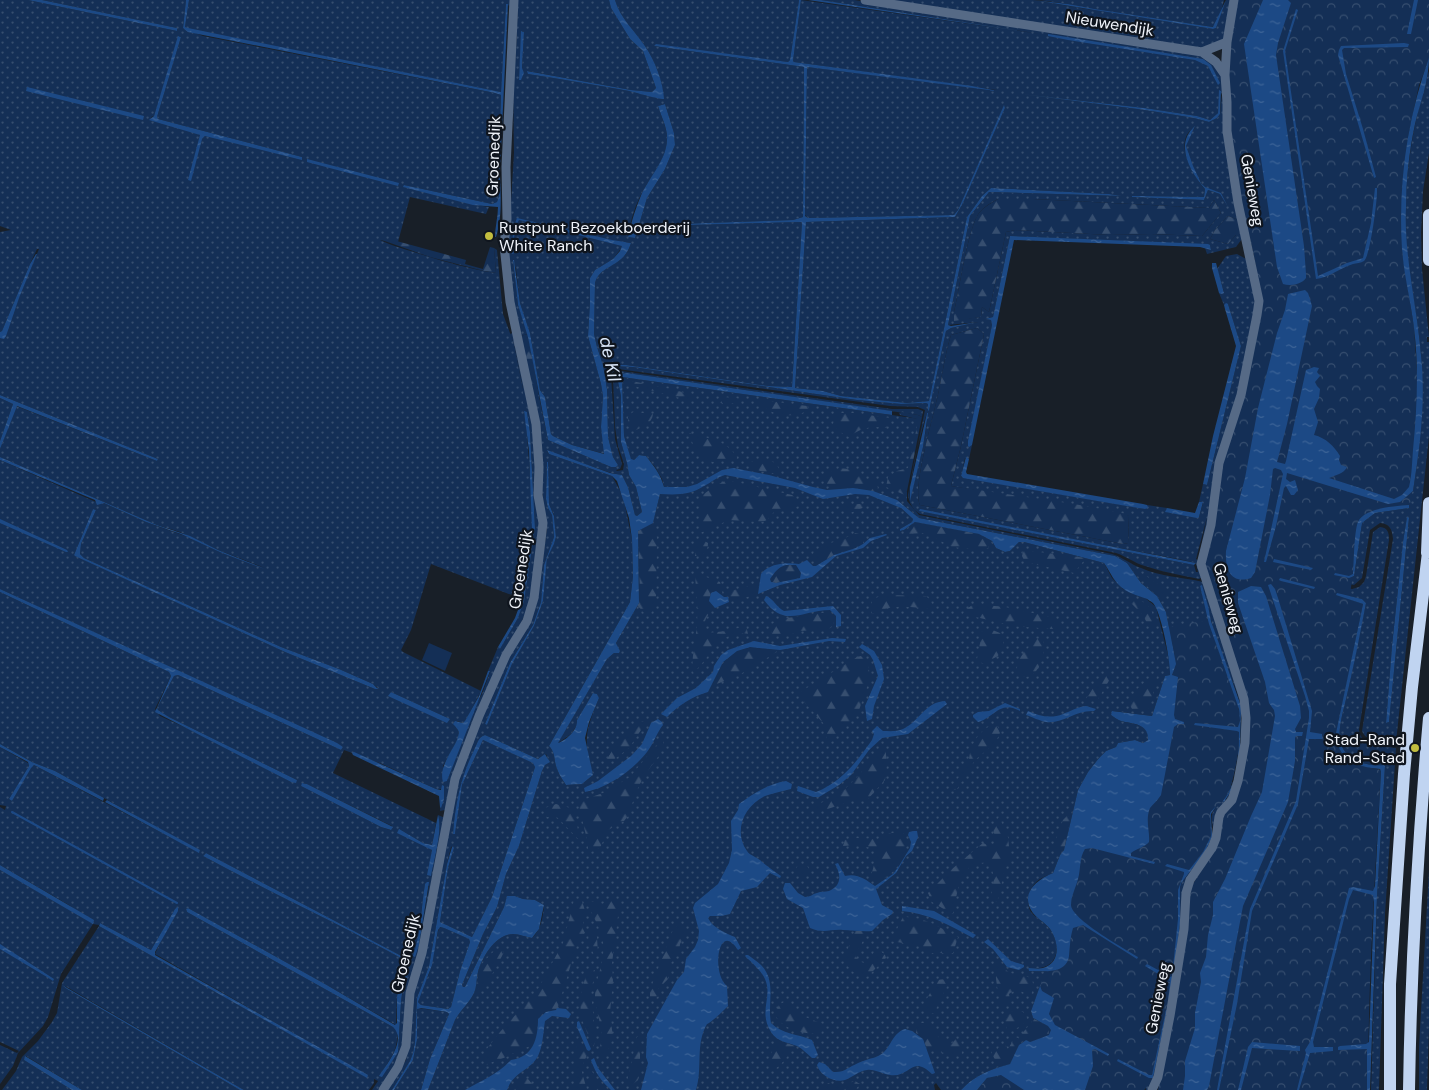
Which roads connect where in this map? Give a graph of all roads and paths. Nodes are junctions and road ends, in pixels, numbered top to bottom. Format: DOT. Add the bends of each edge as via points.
graph roads {
  1 [pos="514,0"];
  2 [pos="865,0"];
  3 [pos="1234,0"];
  4 [pos="1227,42"];
  5 [pos="1202,52"];
  6 [pos="1225,75"];
  7 [pos="1429,215"];
  8 [pos="1429,260"];
  9 [pos="1429,503"];
  10 [pos="1428,550"];
  11 [pos="1429,718"];
  12 [pos="383,1090"];
  13 [pos="1152,1090"];
  14 [pos="1390,1090"];
  15 [pos="1409,1090"];
  1 -- 12 [label="street, Groenedijk" via="504,245 510,302 536,424 538,495 543,523 540,549 534,598 527,621 506,654 455,779 422,953 410,992 406,1046 398,1067"];
  2 -- 5 [label="street, Nieuwendijk"];
  3 -- 4 [label="street, Genieweg"];
  4 -- 5 [label="street"];
  4 -- 6 [label="street, Genieweg"];
  5 -- 6 [label="street" via="1216,62"];
  6 -- 13 [label="street, Genieweg" via="1231,158 1259,301 1241,396 1219,463 1211,525 1201,564 1244,699 1245,743 1232,800 1221,812 1212,848 1190,880 1186,893 1175,987 1158,1077"];
  7 -- 8 [label="highway"];
  9 -- 10 [label="highway"];
  10 -- 14 [label="highway" via="1404,774 1390,984"];
  11 -- 15 [label="highway" via="1416,888"];
}
